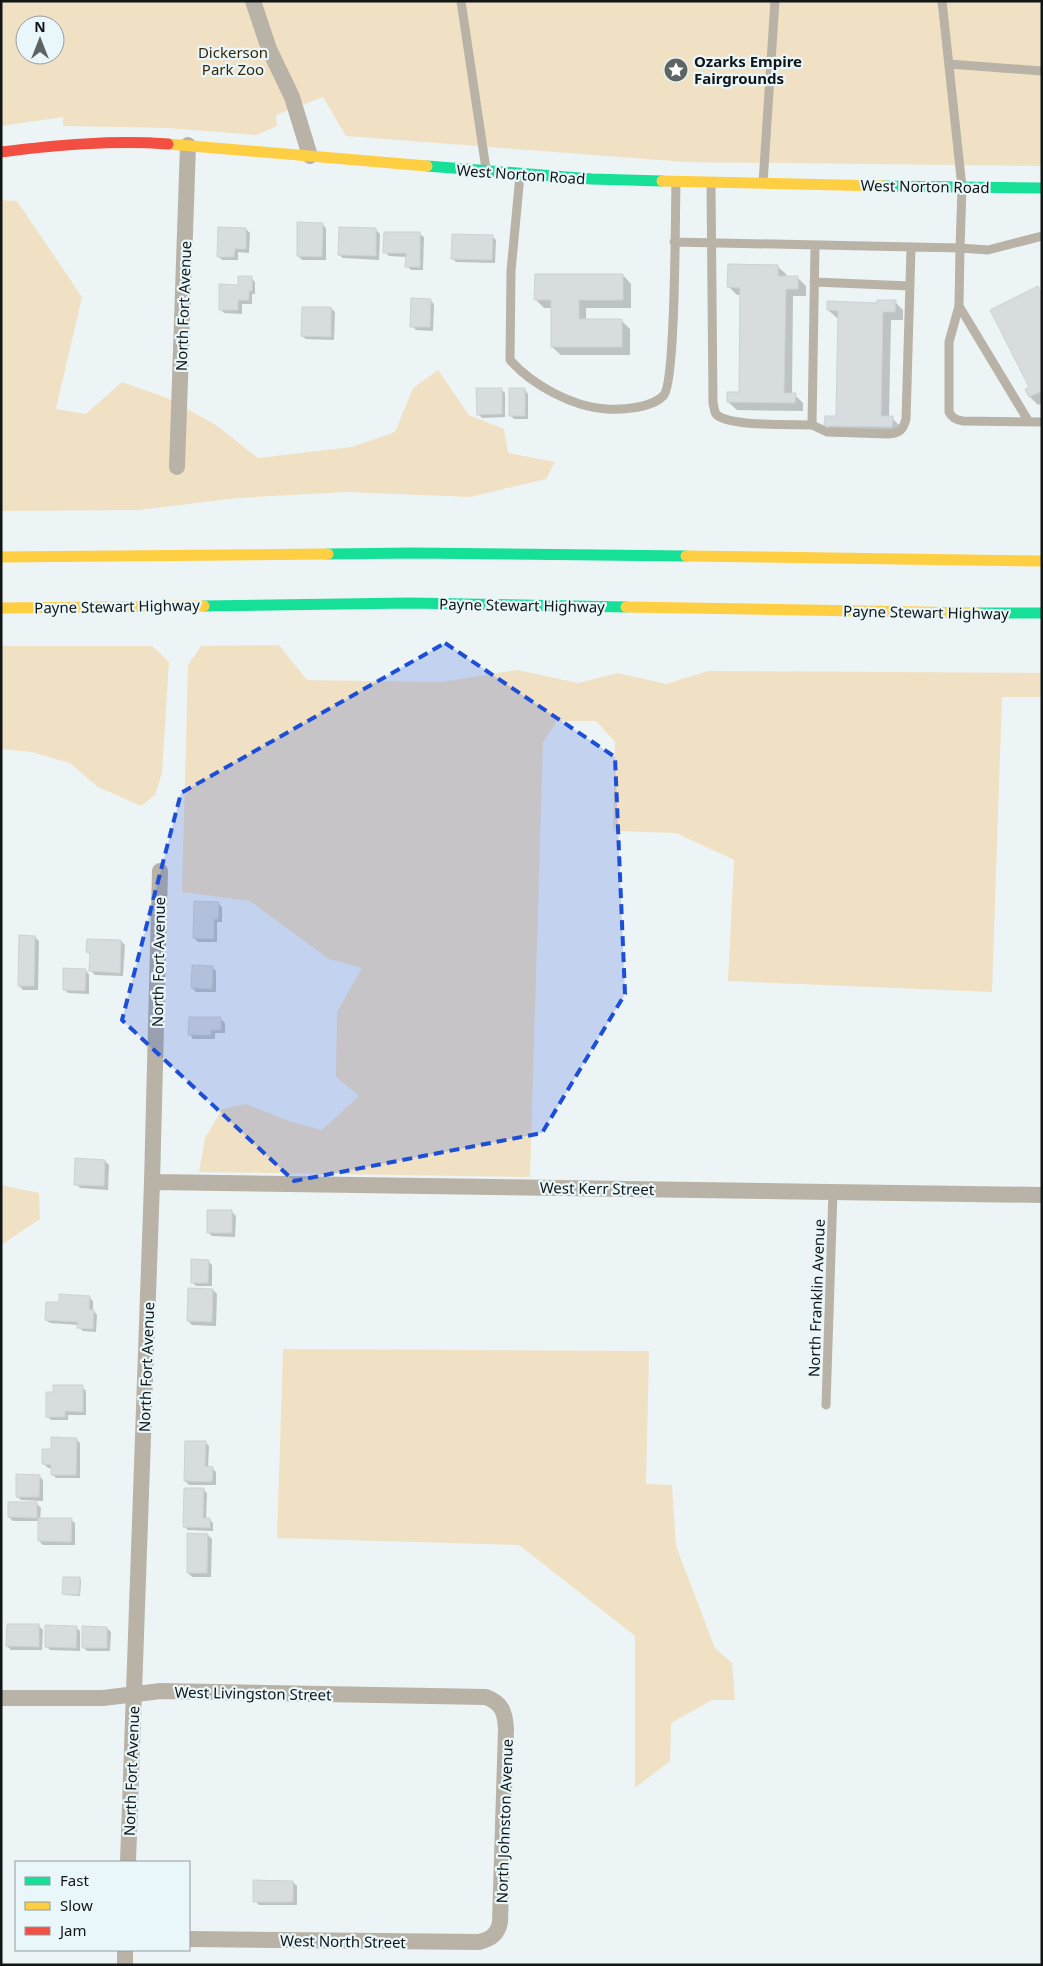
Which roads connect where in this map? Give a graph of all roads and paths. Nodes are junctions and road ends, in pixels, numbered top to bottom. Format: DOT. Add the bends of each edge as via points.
graph roads {
  1 [pos="254,1"];
  2 [pos="461,1"];
  3 [pos="775,1"];
  4 [pos="942,1"];
  5 [pos="949,64"];
  6 [pos="1042,71"];
  7 [pos="188,145"];
  8 [pos="1,152"];
  9 [pos="310,156"];
  10 [pos="486,172"];
  11 [pos="520,174"];
  12 [pos="676,182"];
  13 [pos="711,183"];
  14 [pos="763,184"];
  15 [pos="962,187"];
  16 [pos="1042,188"];
  17 [pos="1042,236"];
  18 [pos="674,242"];
  19 [pos="711,243"];
  20 [pos="815,245"];
  21 [pos="911,248"];
  22 [pos="960,248"];
  23 [pos="814,282"];
  24 [pos="910,286"];
  25 [pos="959,306"];
  26 [pos="1029,422"];
  27 [pos="1042,422"];
  28 [pos="812,424"];
  29 [pos="178,467"];
  30 [pos="1,557"];
  31 [pos="1042,561"];
  32 [pos="1,608"];
  33 [pos="1042,613"];
  34 [pos="160,871"];
  35 [pos="152,1182"];
  36 [pos="833,1192"];
  37 [pos="1042,1195"];
  38 [pos="826,1405"];
  39 [pos="134,1693"];
  40 [pos="1,1698"];
  41 [pos="502,1706"];
  42 [pos="128,1861"];
  43 [pos="494,1935"];
  44 [pos="190,1939"];
  45 [pos="125,1951"];
  46 [pos="124,1965"];
  1 -- 9 [label="street" via="263,33 292,97"];
  2 -- 10 [label="lane"];
  3 -- 14 [label="lane"];
  4 -- 5 [label="lane"];
  5 -- 6 [label="lane"];
  5 -- 15 [label="lane"];
  7 -- 8 [label="main road, West Norton Road" via="103,142"];
  7 -- 9 [label="main road, West Norton Road"];
  7 -- 29 [label="street, North Fort Avenue"];
  9 -- 10 [label="main road, West Norton Road"];
  10 -- 11 [label="main road, West Norton Road"];
  11 -- 12 [label="main road, West Norton Road"];
  11 -- 18 [label="lane" via="511,271 510,360 520,371 556,394 596,408 617,410 653,402 664,395 669,383 672,339"];
  12 -- 13 [label="main road, West Norton Road"];
  12 -- 18 [label="lane"];
  13 -- 14 [label="main road, West Norton Road"];
  13 -- 19 [label="lane"];
  14 -- 15 [label="main road, West Norton Road"];
  15 -- 16 [label="main road, West Norton Road"];
  15 -- 22 [label="lane"];
  17 -- 22 [label="lane" via="988,250"];
  18 -- 19 [label="lane"];
  19 -- 20 [label="lane"];
  19 -- 28 [label="lane" via="713,403 716,413 724,420 750,424"];
  20 -- 21 [label="lane"];
  20 -- 23 [label="lane"];
  21 -- 22 [label="lane"];
  21 -- 24 [label="lane"];
  22 -- 25 [label="lane"];
  23 -- 24 [label="lane"];
  23 -- 28 [label="lane"];
  24 -- 28 [label="lane" via="904,428 898,433 888,434 827,432"];
  25 -- 26 [label="lane"];
  25 -- 26 [label="lane" via="949,342 948,412 963,421"];
  26 -- 27 [label="lane"];
  30 -- 31 [label="main road" via="413,553"];
  32 -- 33 [label="main road, Payne Stewart Highway" via="410,603"];
  34 -- 35 [label="street, North Fort Avenue"];
  35 -- 36 [label="street, West Kerr Street"];
  35 -- 39 [label="street, North Fort Avenue"];
  36 -- 37 [label="street, West Kerr Street"];
  36 -- 38 [label="lane, North Franklin Avenue"];
  39 -- 40 [label="street, West Livingston Street" via="103,1698"];
  39 -- 41 [label="street, West Livingston Street" via="486,1697"];
  39 -- 42 [label="street, North Fort Avenue"];
  41 -- 43 [label="street, North Johnston Avenue" via="506,1729 500,1922"];
  43 -- 44 [label="street, West North Street" via="479,1942"];
  45 -- 46 [label="street"];
}
